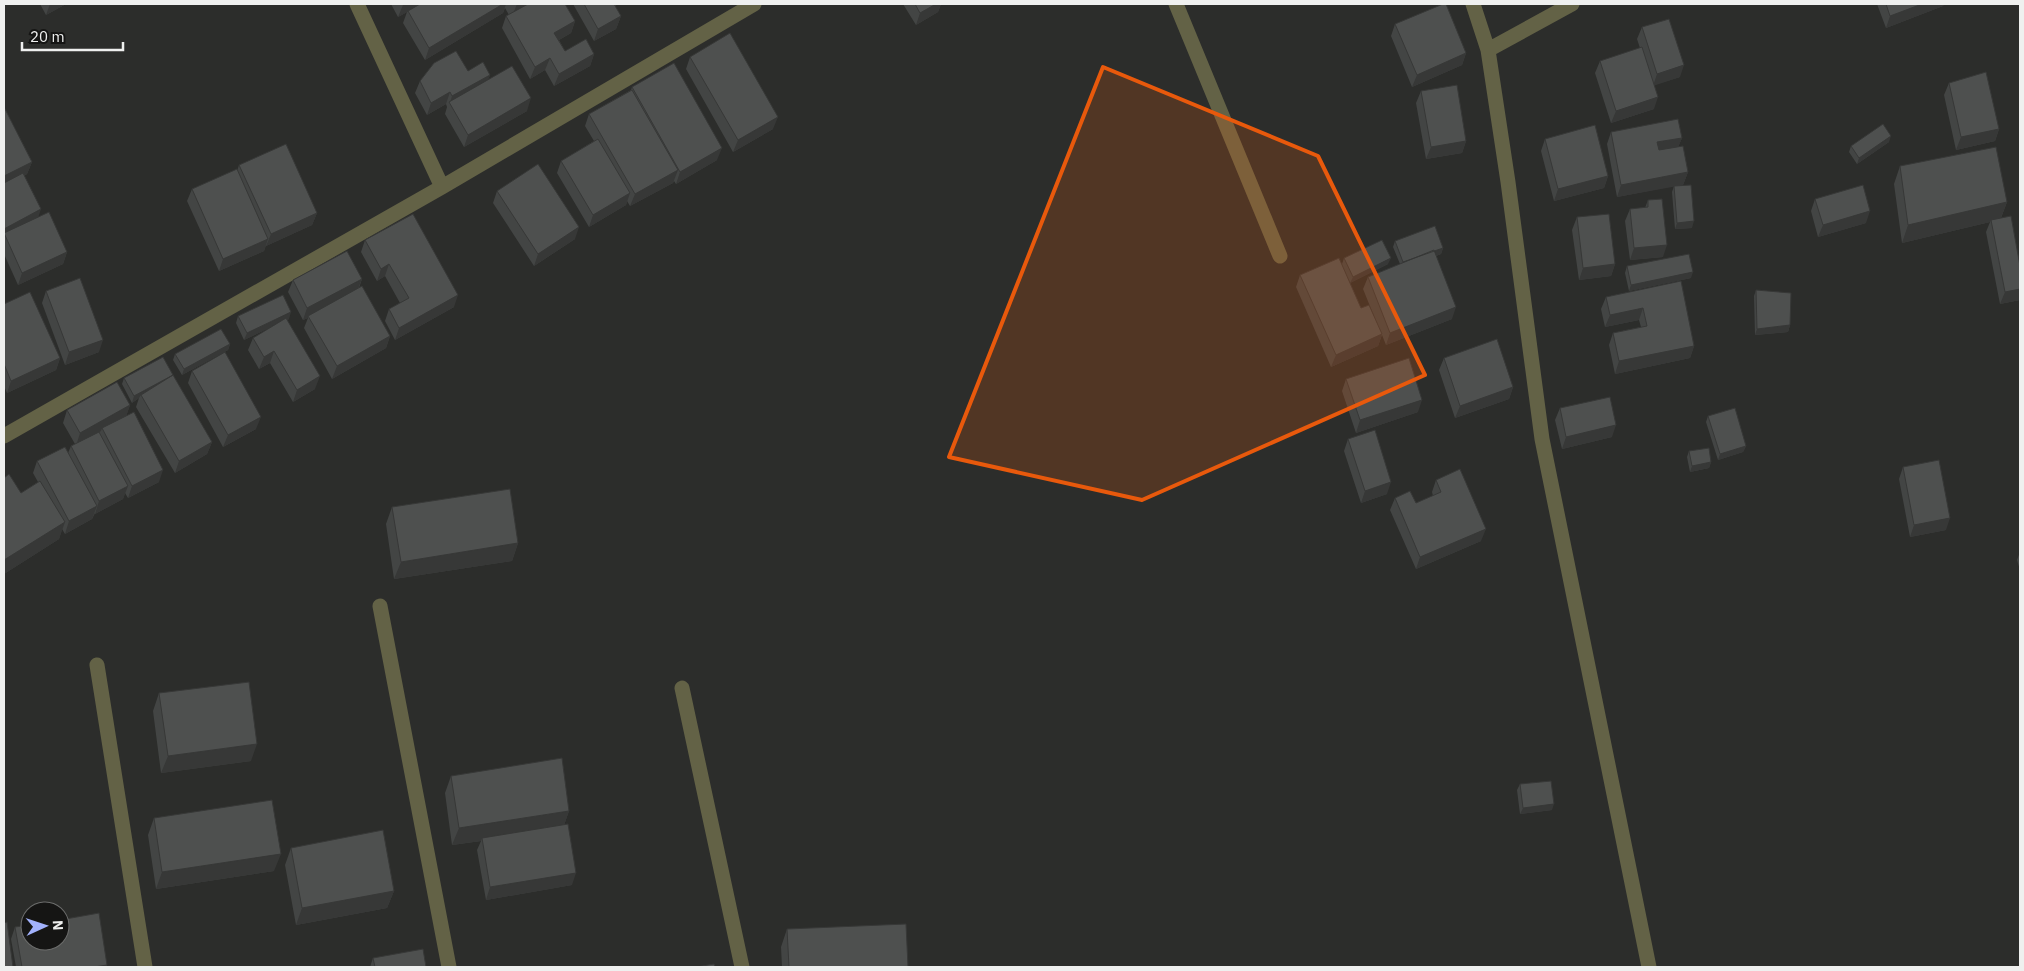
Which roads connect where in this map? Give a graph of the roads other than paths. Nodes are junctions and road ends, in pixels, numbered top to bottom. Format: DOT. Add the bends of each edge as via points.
graph roads {
  1 [pos="356,4"];
  2 [pos="754,4"];
  3 [pos="1176,4"];
  4 [pos="1473,4"];
  5 [pos="1572,4"];
  6 [pos="1488,50"];
  7 [pos="442,187"];
  8 [pos="1280,256"];
  9 [pos="5,431"];
  10 [pos="380,606"];
  11 [pos="97,664"];
  12 [pos="682,688"];
  13 [pos="145,967"];
  14 [pos="449,967"];
  15 [pos="742,967"];
  16 [pos="1649,967"];
  1 -- 7 [label="street"];
  2 -- 7 [label="street"];
  3 -- 8 [label="street"];
  4 -- 6 [label="street"];
  5 -- 6 [label="street"];
  6 -- 16 [label="street" via="1542,439"];
  7 -- 9 [label="street"];
  10 -- 14 [label="street"];
  11 -- 13 [label="street"];
  12 -- 15 [label="street"];
}
